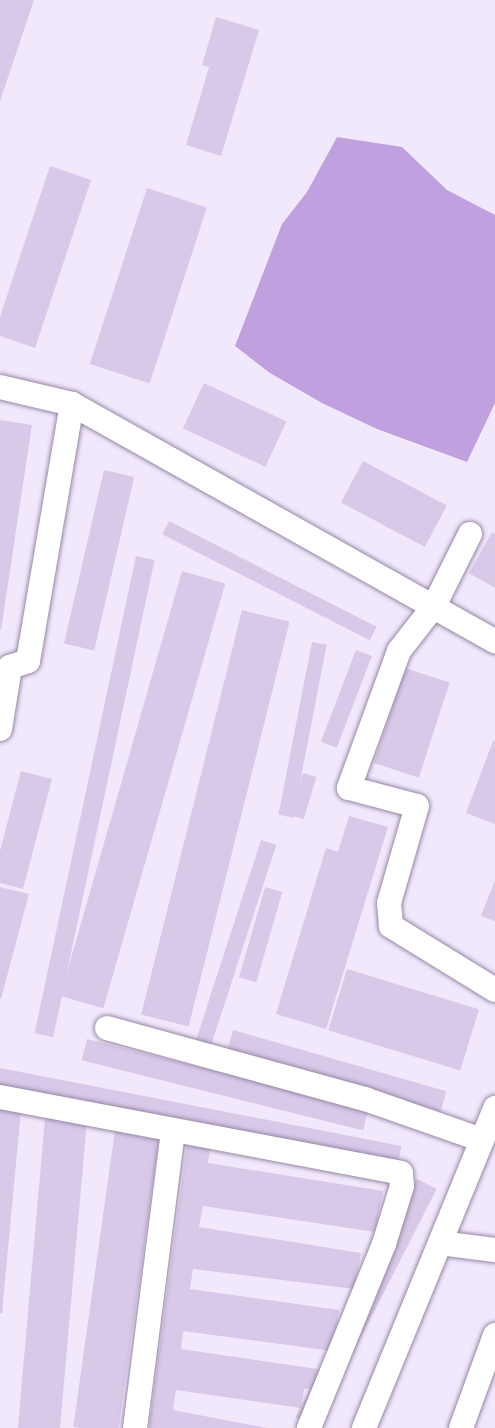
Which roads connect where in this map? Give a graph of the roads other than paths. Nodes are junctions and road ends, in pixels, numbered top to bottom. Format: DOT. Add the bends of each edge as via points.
graph roads {
  1 [pos="0,387"];
  2 [pos="72,404"];
  3 [pos="470,534"];
  4 [pos="434,606"];
  5 [pos="495,641"];
  6 [pos="0,729"];
  7 [pos="495,990"];
  8 [pos="106,1028"];
  9 [pos="0,1096"];
  10 [pos="495,1108"];
  11 [pos="173,1131"];
  12 [pos="482,1140"];
  13 [pos="440,1243"];
  14 [pos="495,1250"];
  15 [pos="495,1335"];
  16 [pos="135,1428"];
  17 [pos="309,1428"];
  18 [pos="364,1428"];
  19 [pos="461,1428"];
  1 -- 2 [label="street"];
  2 -- 4 [label="street"];
  2 -- 6 [label="street" via="28,661 10,667"];
  3 -- 4 [label="street"];
  4 -- 5 [label="street"];
  4 -- 7 [label="street" via="399,651 349,788 417,806 389,903 391,926"];
  8 -- 12 [label="street" via="365,1099"];
  9 -- 11 [label="street"];
  10 -- 12 [label="street"];
  11 -- 16 [label="street"];
  11 -- 17 [label="street" via="400,1173 402,1186 384,1244"];
  12 -- 13 [label="street"];
  13 -- 14 [label="street"];
  13 -- 18 [label="street"];
  15 -- 19 [label="street"];
}
